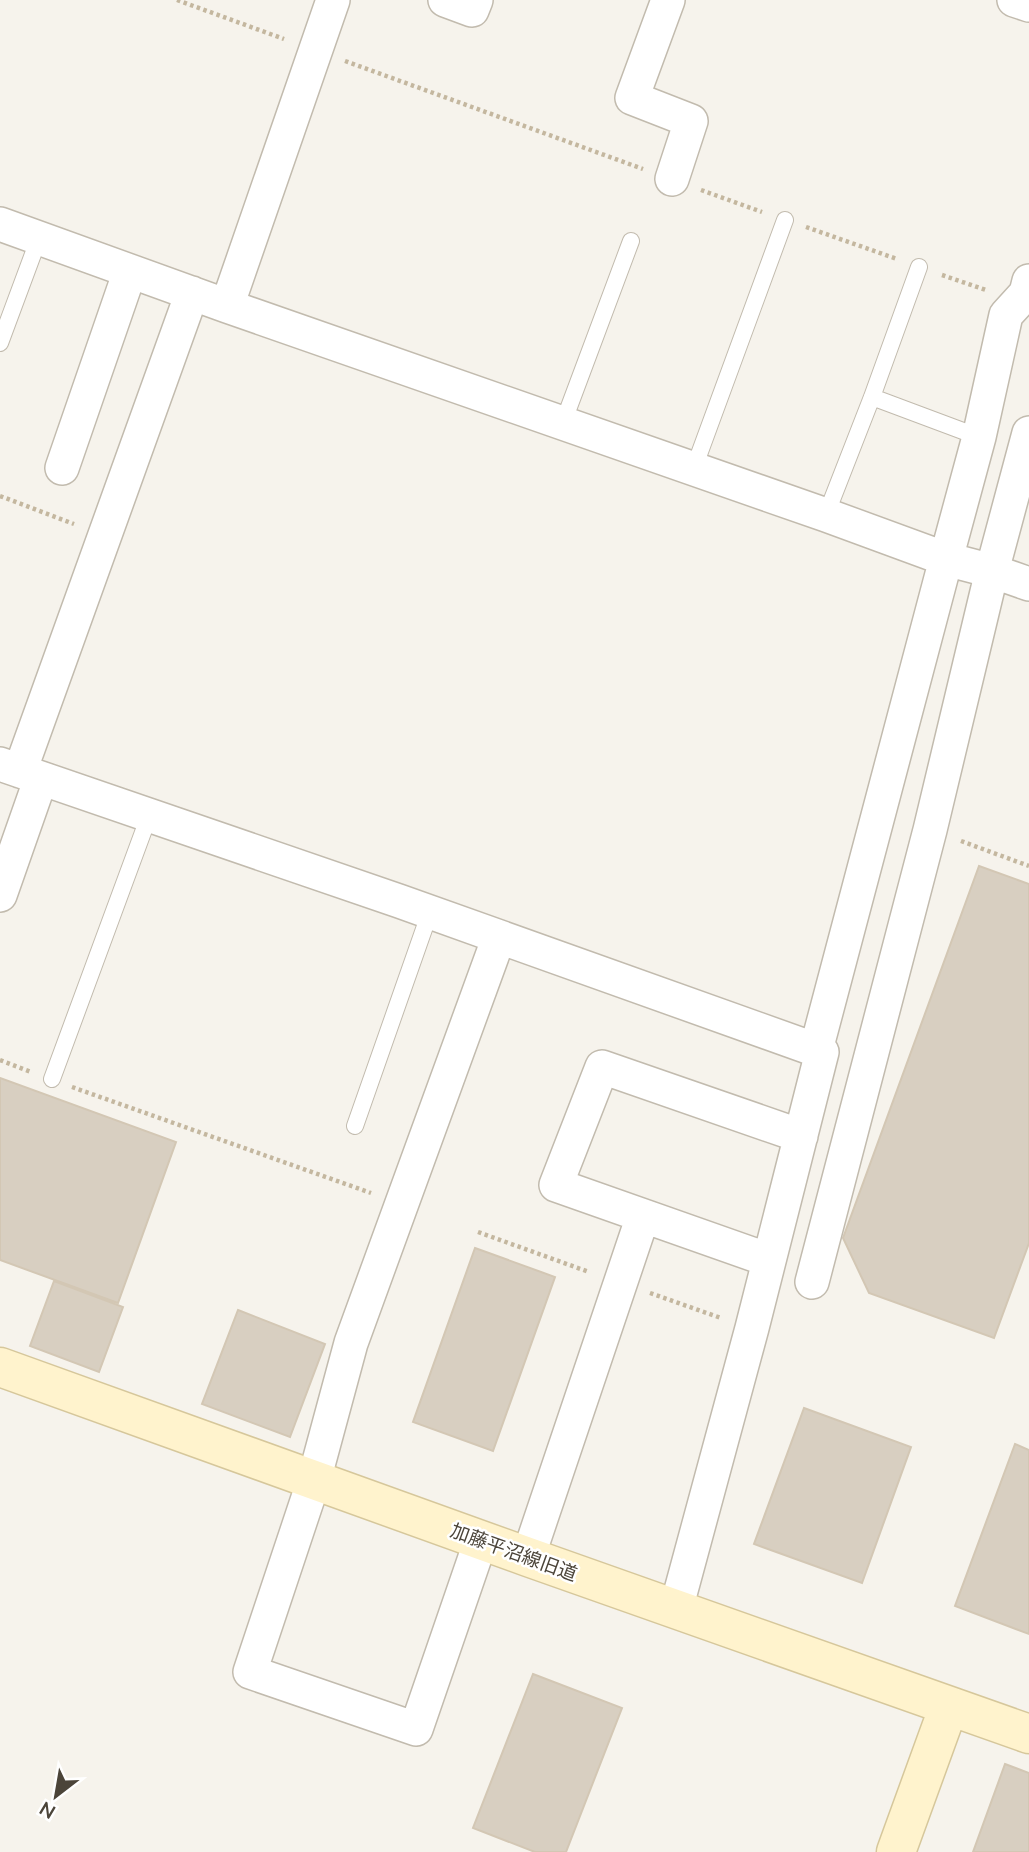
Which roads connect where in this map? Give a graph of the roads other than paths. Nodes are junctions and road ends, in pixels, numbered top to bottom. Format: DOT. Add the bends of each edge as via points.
graph roads {
  1 [pos="333,0"];
  2 [pos="445,0"];
  3 [pos="476,0"];
  4 [pos="668,0"];
  5 [pos="1014,0"];
  6 [pos="1029,5"];
  7 [pos="672,180"];
  8 [pos="785,220"];
  9 [pos="0,224"];
  10 [pos="38,238"];
  11 [pos="631,241"];
  12 [pos="919,267"];
  13 [pos="130,271"];
  14 [pos="192,293"];
  15 [pos="1022,293"];
  16 [pos="227,306"];
  17 [pos="0,342"];
  18 [pos="872,397"];
  19 [pos="564,423"];
  20 [pos="1029,433"];
  21 [pos="979,436"];
  22 [pos="62,468"];
  23 [pos="694,468"];
  24 [pos="826,515"];
  25 [pos="970,565"];
  26 [pos="1029,584"];
  27 [pos="20,771"];
  28 [pos="149,816"];
  29 [pos="0,895"];
  30 [pos="430,912"];
  31 [pos="499,937"];
  32 [pos="816,1050"];
  33 [pos="52,1079"];
  34 [pos="355,1126"];
  35 [pos="801,1136"];
  36 [pos="643,1216"];
  37 [pos="769,1260"];
  38 [pos="812,1282"];
  39 [pos="0,1367"];
  40 [pos="314,1480"];
  41 [pos="481,1539"];
  42 [pos="528,1557"];
  43 [pos="676,1609"];
  44 [pos="949,1706"];
  45 [pos="1029,1734"];
  46 [pos="896,1852"];
  1 -- 16 [label="street"];
  2 -- 3 [label="street" via="472,10"];
  4 -- 7 [label="street" via="632,98 691,121"];
  5 -- 6 [label="street"];
  8 -- 23 [label="lane"];
  9 -- 10 [label="street"];
  10 -- 13 [label="street"];
  10 -- 17 [label="lane"];
  11 -- 19 [label="lane"];
  12 -- 18 [label="lane"];
  13 -- 14 [label="street"];
  13 -- 22 [label="street"];
  14 -- 16 [label="street"];
  14 -- 27 [label="street"];
  15 -- 21 [label="street" via="1006,315"];
  16 -- 19 [label="street"];
  18 -- 21 [label="lane"];
  18 -- 24 [label="lane"];
  19 -- 23 [label="street"];
  20 -- 25 [label="street"];
  21 -- 25 [label="street"];
  23 -- 24 [label="street"];
  24 -- 25 [label="street"];
  25 -- 26 [label="street"];
  25 -- 32 [label="street"];
  25 -- 38 [label="street" via="930,830"];
  27 -- 28 [label="street"];
  27 -- 29 [label="street"];
  28 -- 30 [label="street"];
  28 -- 33 [label="lane"];
  30 -- 31 [label="street"];
  30 -- 34 [label="lane"];
  31 -- 32 [label="street"];
  31 -- 40 [label="street" via="348,1352"];
  32 -- 35 [label="street" via="822,1052"];
  35 -- 36 [label="street" via="602,1067 556,1185"];
  35 -- 37 [label="street"];
  36 -- 37 [label="street"];
  36 -- 42 [label="street"];
  37 -- 43 [label="street"];
  39 -- 40 [label="street, 加藤平沼線旧道"];
  40 -- 41 [label="street, 加藤平沼線旧道"];
  40 -- 41 [label="street" via="250,1672 416,1729"];
  41 -- 42 [label="street, 加藤平沼線旧道"];
  42 -- 43 [label="street, 加藤平沼線旧道"];
  43 -- 44 [label="street, 加藤平沼線旧道"];
  44 -- 45 [label="street, 加藤平沼線旧道"];
  44 -- 46 [label="street"];
}
